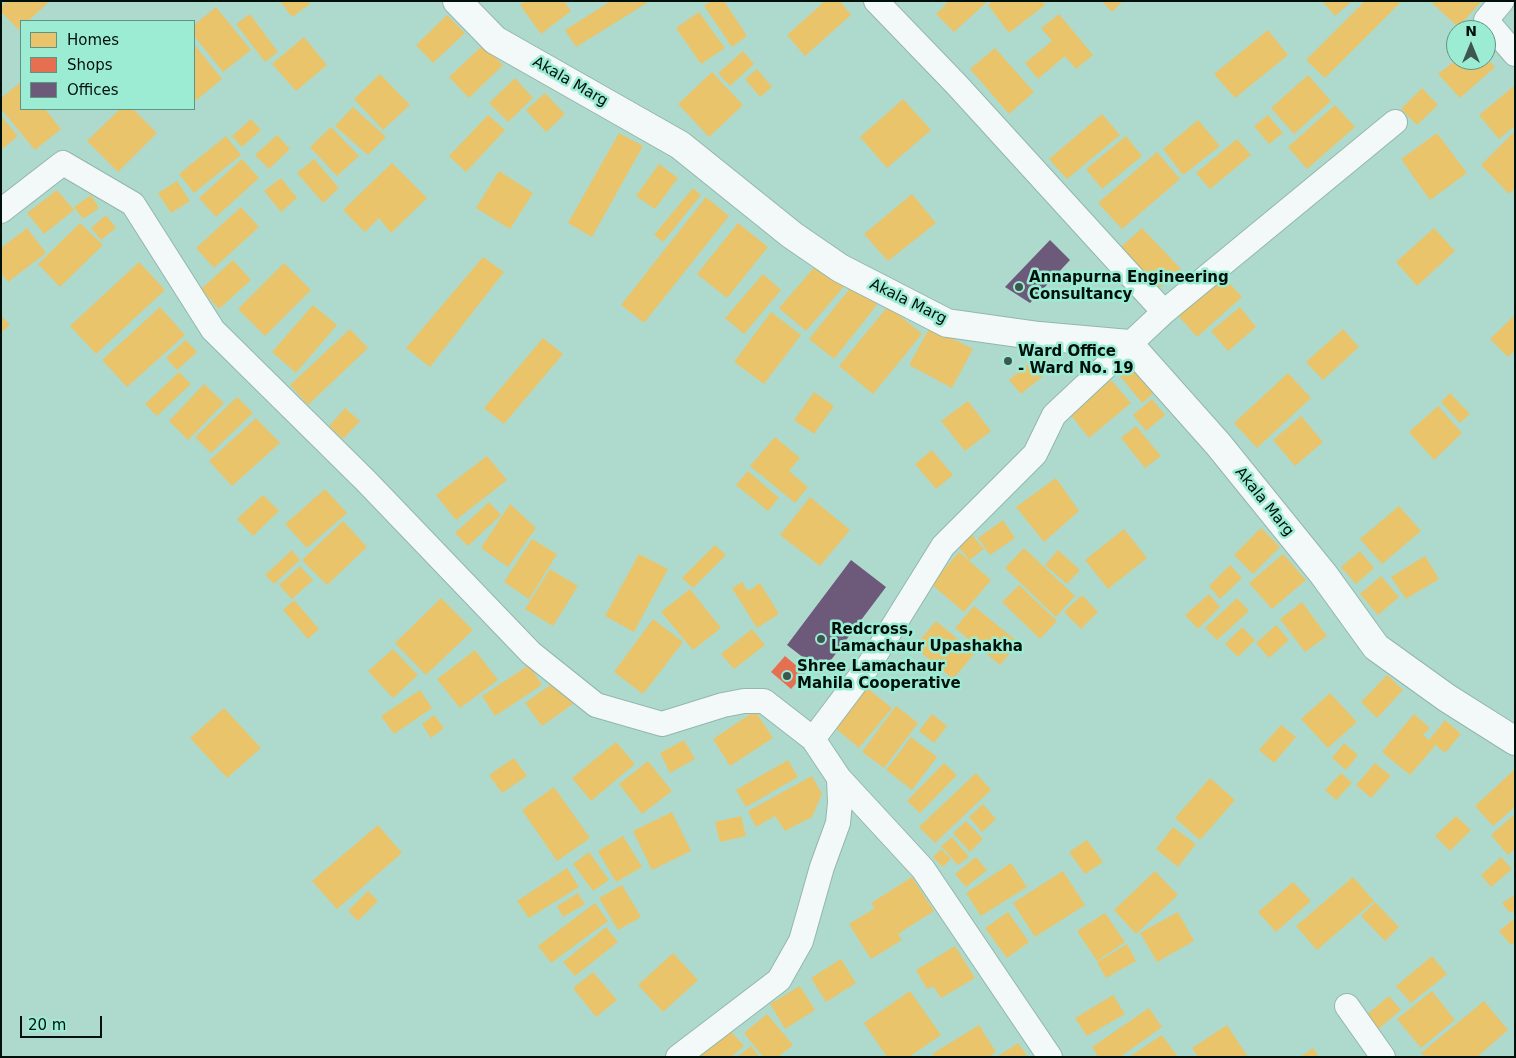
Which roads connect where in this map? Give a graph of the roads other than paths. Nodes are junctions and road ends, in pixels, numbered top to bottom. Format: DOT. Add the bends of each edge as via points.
graph roads {
  1 [pos="457,1"];
  2 [pos="876,1"];
  3 [pos="1502,1"];
  4 [pos="1515,54"];
  5 [pos="1395,122"];
  6 [pos="1,211"];
  7 [pos="1164,312"];
  8 [pos="1129,344"];
  9 [pos="813,739"];
  10 [pos="1515,740"];
  11 [pos="839,778"];
  12 [pos="1347,1006"];
  13 [pos="678,1057"];
  14 [pos="1050,1057"];
  15 [pos="1383,1057"];
  1 -- 8 [label="main road, Akala Marg" via="495,40 680,145 792,235 840,268 947,323"];
  2 -- 7 [label="street"];
  3 -- 4 [label="street" via="1486,20"];
  5 -- 7 [label="street"];
  6 -- 9 [label="street" via="63,163 133,204 213,330 366,481 531,653 596,705 662,724 723,705 764,701"];
  7 -- 8 [label="street"];
  8 -- 9 [label="street" via="1054,415 1035,454 943,546 869,665"];
  8 -- 10 [label="main road, Akala Marg" via="1218,444 1324,575 1376,647 1447,698"];
  9 -- 11 [label="street"];
  11 -- 13 [label="street" via="838,823 822,866 802,940 778,980"];
  11 -- 14 [label="street" via="923,869"];
  12 -- 15 [label="street"];
}
